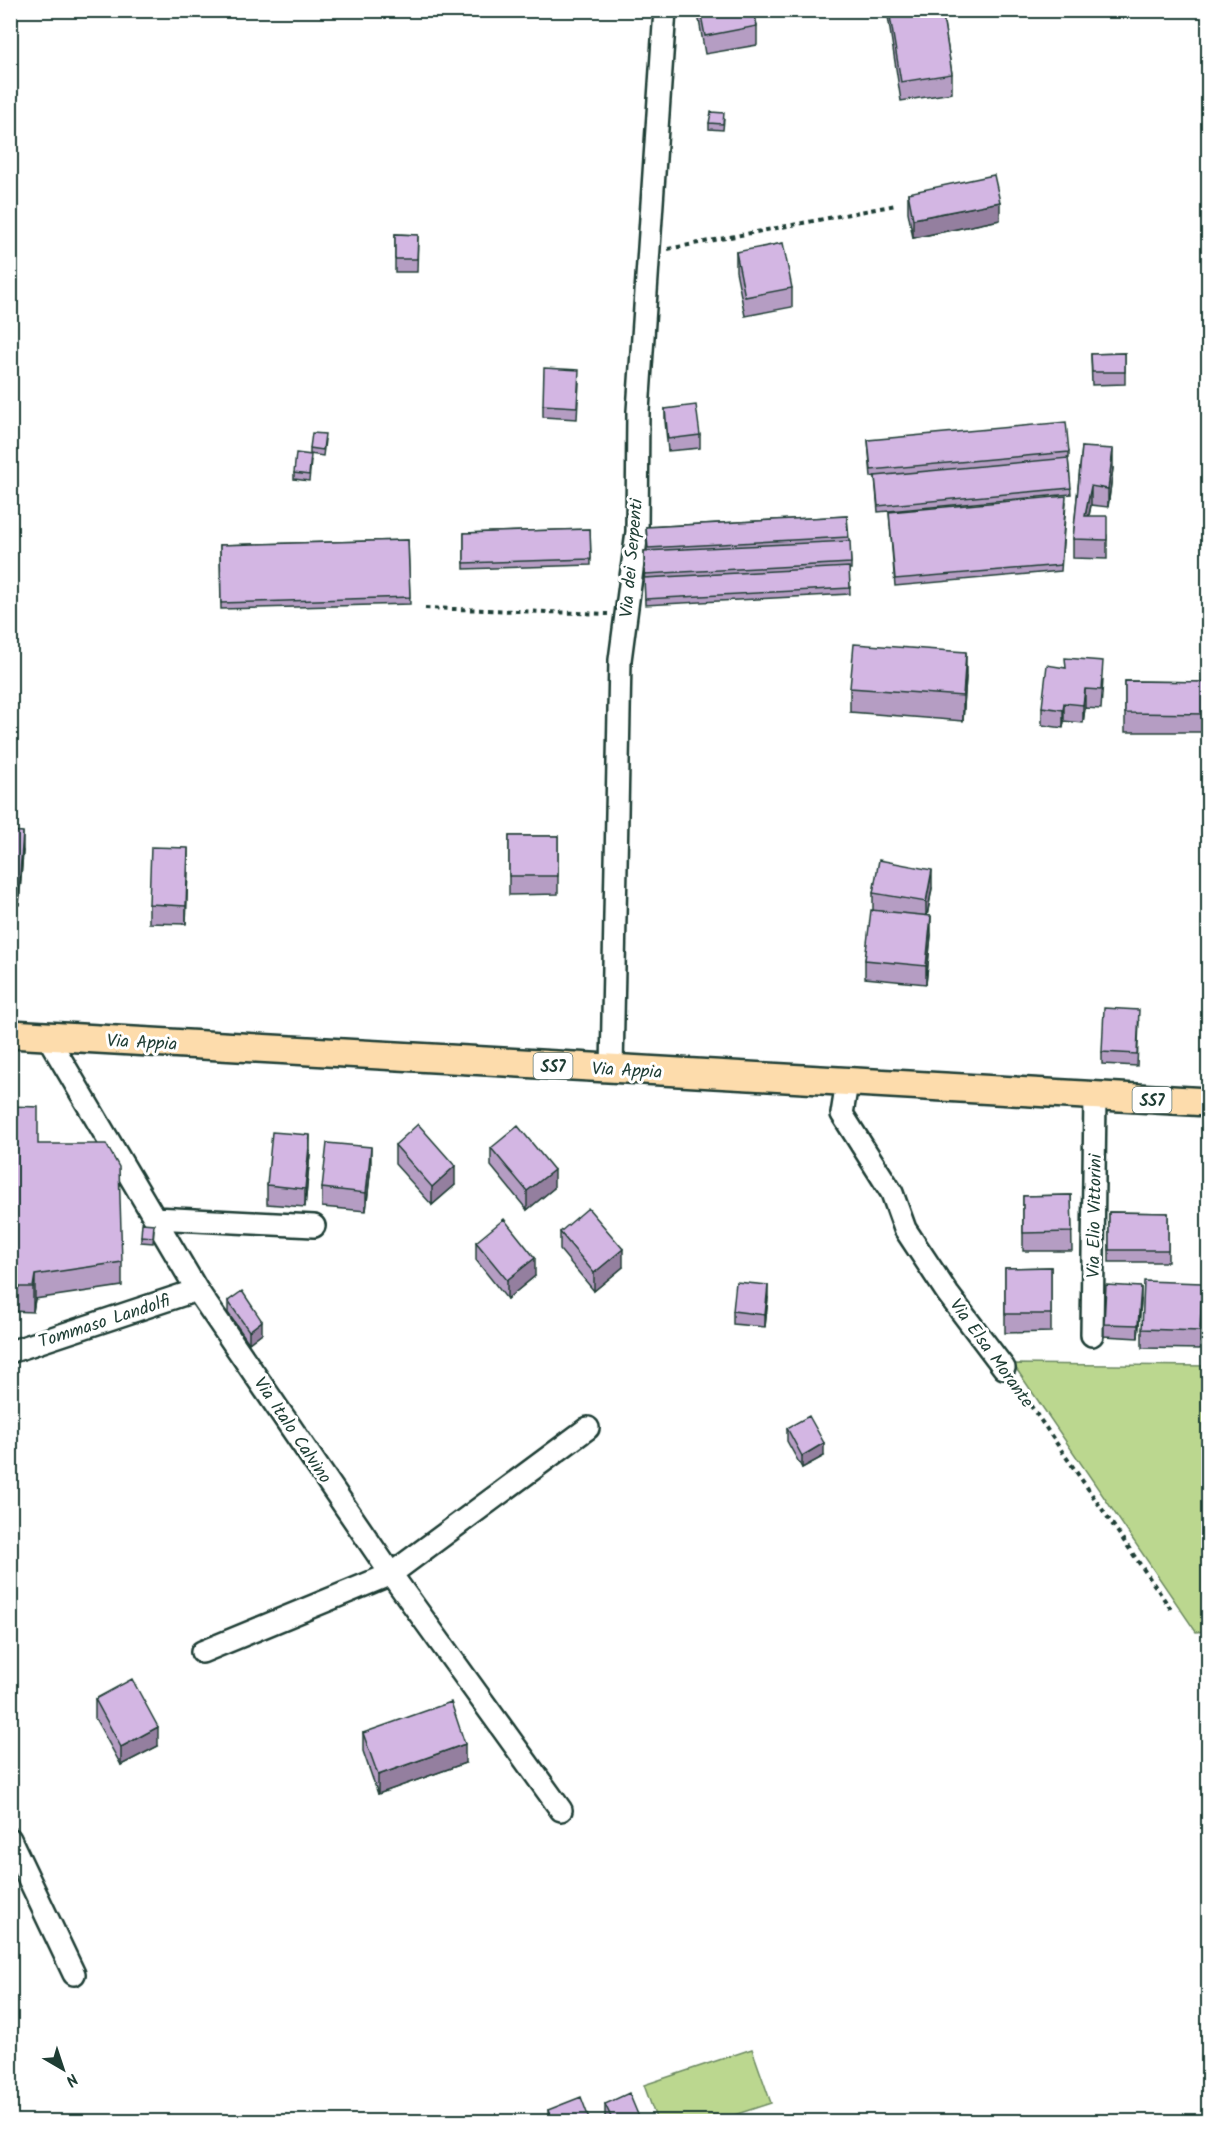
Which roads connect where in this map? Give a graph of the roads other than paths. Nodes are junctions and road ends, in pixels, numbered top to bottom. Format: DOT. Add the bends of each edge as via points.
graph roads {
  1 [pos="669,11"];
  2 [pos="10,1034"];
  3 [pos="47,1036"];
  4 [pos="612,1069"];
  5 [pos="847,1083"];
  6 [pos="1095,1097"];
  7 [pos="1209,1102"];
  8 [pos="154,1218"];
  9 [pos="314,1226"];
  10 [pos="197,1290"];
  11 [pos="1092,1335"];
  12 [pos="10,1352"];
  13 [pos="1005,1368"];
  14 [pos="588,1428"];
  15 [pos="391,1574"];
  16 [pos="202,1652"];
  17 [pos="561,1810"];
  18 [pos="10,1839"];
  19 [pos="74,1974"];
  1 -- 4 [label="street, Via dei Serpenti" via="638,411 637,532 620,660"];
  2 -- 3 [label="main road, Via Appia / SS7"];
  3 -- 4 [label="main road, Via Appia / SS7"];
  3 -- 8 [label="street, Via Italo Calvino"];
  4 -- 5 [label="main road, Via Appia / SS7"];
  5 -- 6 [label="main road, Via Appia / SS7"];
  5 -- 13 [label="street, Via Elsa Morante" via="842,1114 892,1193 905,1228 948,1294"];
  6 -- 7 [label="main road, Via Appia / SS7"];
  6 -- 11 [label="street, Via Elio Vittorini"];
  8 -- 9 [label="street"];
  8 -- 10 [label="street, Via Italo Calvino"];
  10 -- 12 [label="street, Tommaso Landolfi"];
  10 -- 15 [label="street, Via Italo Calvino"];
  14 -- 15 [label="street"];
  15 -- 16 [label="street"];
  15 -- 17 [label="street, Via Italo Calvino"];
  18 -- 19 [label="street"];
}
